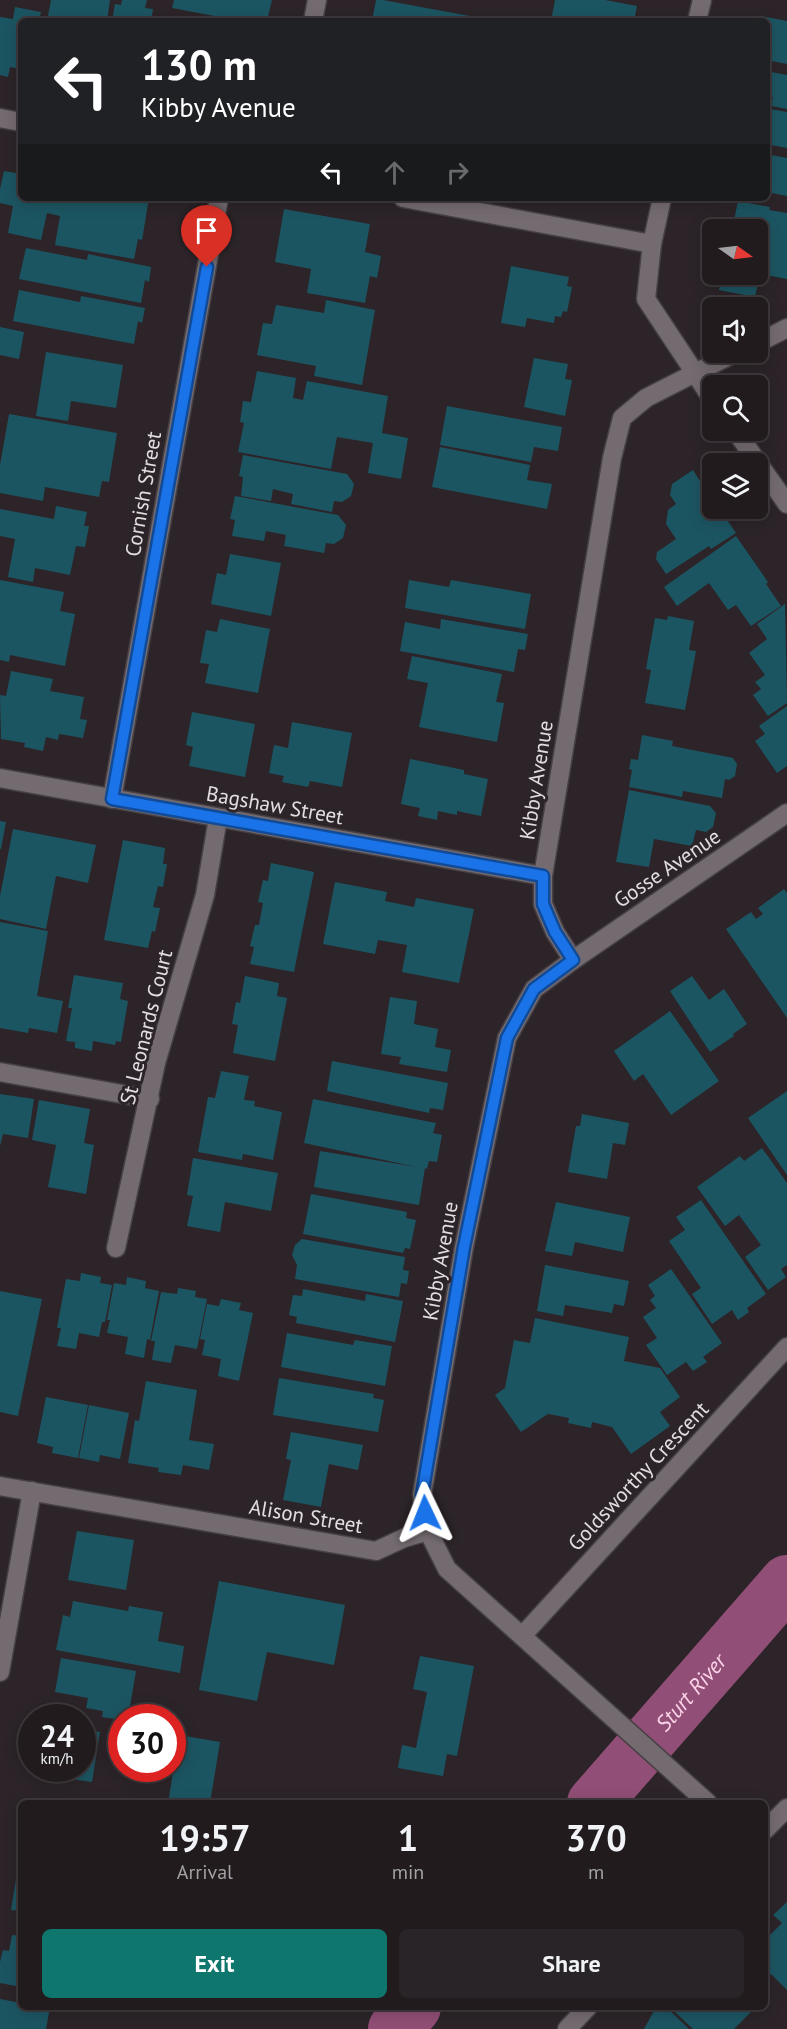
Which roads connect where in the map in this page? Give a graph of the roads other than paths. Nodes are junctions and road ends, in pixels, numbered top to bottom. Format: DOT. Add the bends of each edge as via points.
graph roads {
  1 [pos="317,0"];
  2 [pos="702,0"];
  3 [pos="314,18"];
  4 [pos="699,18"];
  5 [pos="0,118"];
  6 [pos="18,121"];
  7 [pos="218,201"];
  8 [pos="419,201"];
  9 [pos="661,201"];
  10 [pos="652,244"];
  11 [pos="787,328"];
  12 [pos="768,337"];
  13 [pos="715,363"];
  14 [pos="695,373"];
  15 [pos="702,384"];
  16 [pos="743,441"];
  17 [pos="787,504"];
  18 [pos="0,778"];
  19 [pos="112,799"];
  20 [pos="787,813"];
  21 [pos="218,818"];
  22 [pos="543,876"];
  23 [pos="573,960"];
  24 [pos="0,1072"];
  25 [pos="150,1099"];
  26 [pos="116,1248"];
  27 [pos="787,1347"];
  28 [pos="0,1486"];
  29 [pos="32,1491"];
  30 [pos="428,1531"];
  31 [pos="522,1636"];
  32 [pos="0,1672"];
  33 [pos="704,1800"];
  34 [pos="787,1808"];
  35 [pos="768,1827"];
  36 [pos="585,2010"];
  37 [pos="567,2029"];
  1 -- 3 [label="street"];
  2 -- 4 [label="street"];
  5 -- 6 [label="street"];
  7 -- 19 [label="street, Cornish Street"];
  8 -- 10 [label="street"];
  9 -- 10 [label="street"];
  10 -- 14 [label="street" via="646,299"];
  11 -- 12 [label="street"];
  13 -- 14 [label="street, Kibby Avenue"];
  14 -- 15 [label="street"];
  14 -- 22 [label="street, Kibby Avenue" via="646,399 622,418 612,458"];
  16 -- 17 [label="street"];
  18 -- 19 [label="street, Bagshaw Street"];
  19 -- 21 [label="street, Bagshaw Street"];
  20 -- 23 [label="street, Gosse Avenue"];
  21 -- 22 [label="street, Bagshaw Street"];
  21 -- 25 [label="street, St Leonards Court" via="205,895 156,1063"];
  22 -- 23 [label="street, Kibby Avenue" via="543,904"];
  23 -- 30 [label="street, Kibby Avenue" via="534,989 507,1038 464,1247 422,1495"];
  24 -- 25 [label="street"];
  25 -- 26 [label="street, St Leonards Court"];
  27 -- 31 [label="street, Goldsworthy Crescent"];
  28 -- 29 [label="street, Alison Street"];
  29 -- 30 [label="street, Alison Street" via="376,1551"];
  29 -- 32 [label="street"];
  30 -- 31 [label="street" via="447,1569"];
  31 -- 33 [label="street"];
  34 -- 35 [label="street"];
  36 -- 37 [label="street"];
}
